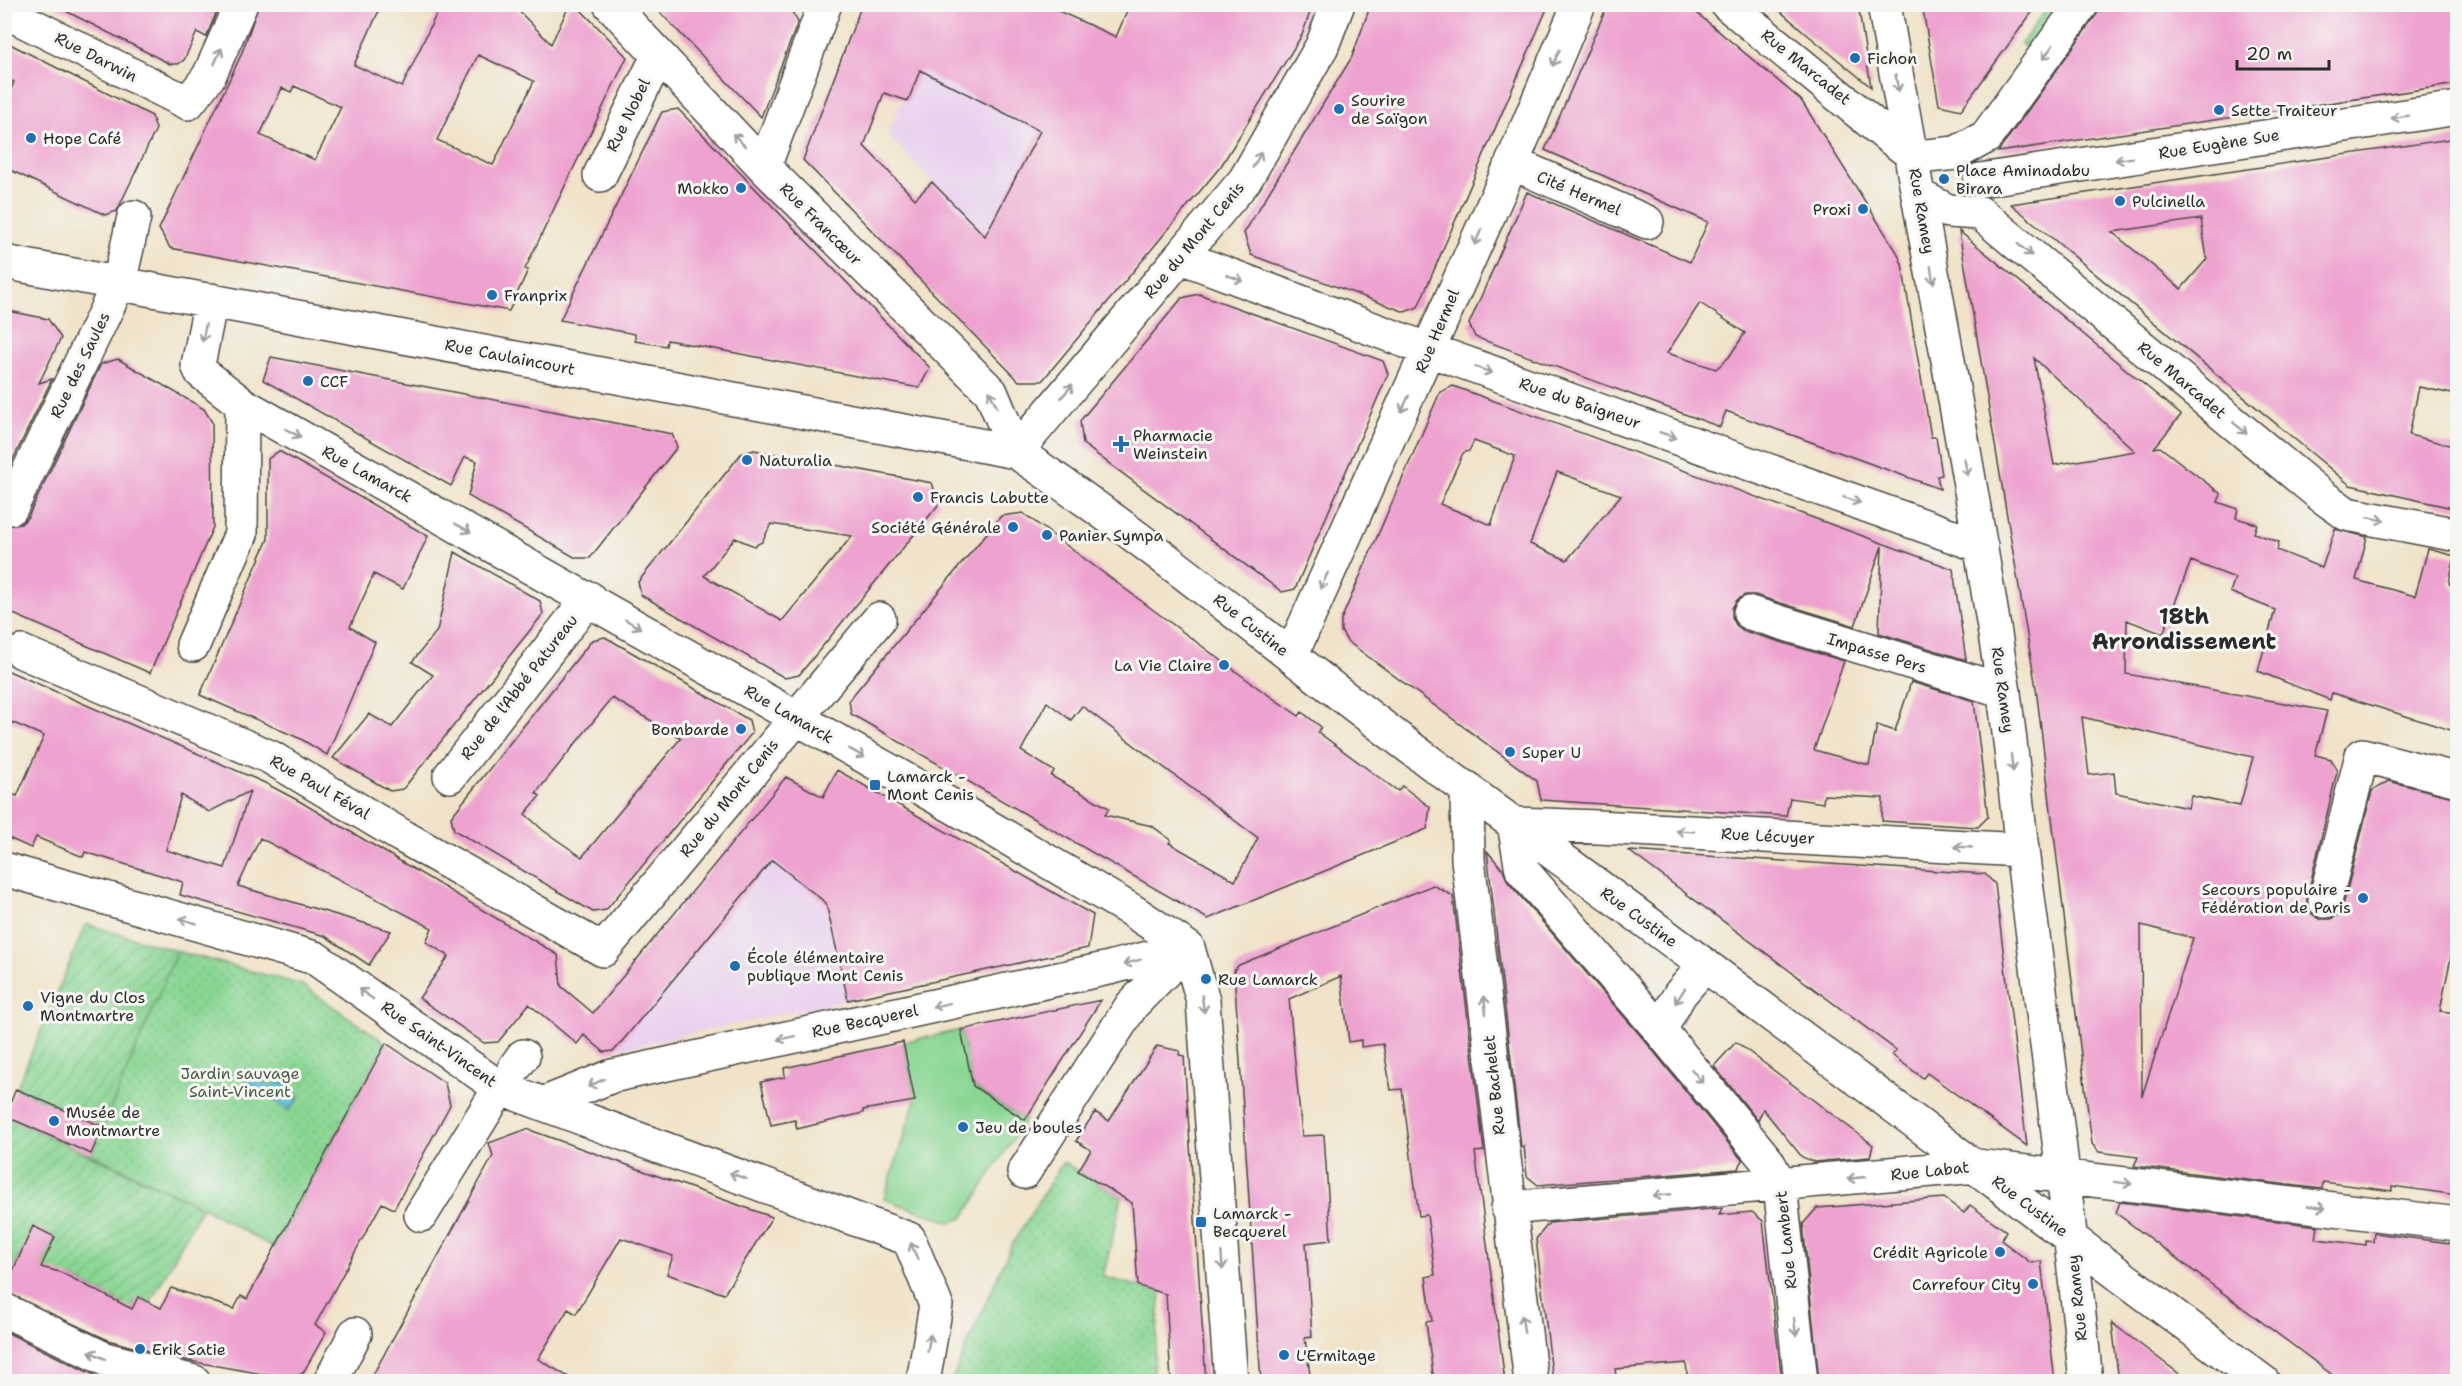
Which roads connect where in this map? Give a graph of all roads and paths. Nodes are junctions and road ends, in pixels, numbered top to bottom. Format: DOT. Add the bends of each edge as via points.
graph roads {
  1 [pos="240,4"];
  2 [pos="610,4"];
  3 [pos="825,4"];
  4 [pos="1338,4"];
  5 [pos="1579,4"];
  6 [pos="1727,4"];
  7 [pos="1884,4"];
  8 [pos="2082,4"];
  9 [pos="4,11"];
  10 [pos="658,56"];
  11 [pos="2457,108"];
  12 [pos="1956,153"];
  13 [pos="1912,154"];
  14 [pos="1512,163"];
  15 [pos="764,167"];
  16 [pos="600,175"];
  17 [pos="1980,180"];
  18 [pos="1920,196"];
  19 [pos="1980,213"];
  20 [pos="134,217"];
  21 [pos="1647,222"];
  22 [pos="1181,257"];
  23 [pos="4,262"];
  24 [pos="119,283"];
  25 [pos="211,300"];
  26 [pos="1429,350"];
  27 [pos="242,404"];
  28 [pos="1016,452"];
  29 [pos="11,508"];
  30 [pos="2457,535"];
  31 [pos="1981,546"];
  32 [pos="589,598"];
  33 [pos="1750,613"];
  34 [pos="879,619"];
  35 [pos="193,645"];
  36 [pos="22,652"];
  37 [pos="1292,656"];
  38 [pos="2004,692"];
  39 [pos="794,718"];
  40 [pos="450,776"];
  41 [pos="2457,780"];
  42 [pos="1467,788"];
  43 [pos="1514,824"];
  44 [pos="2022,850"];
  45 [pos="4,869"];
  46 [pos="2325,901"];
  47 [pos="1188,948"];
  48 [pos="603,950"];
  49 [pos="1705,965"];
  50 [pos="1660,1030"];
  51 [pos="513,1070"];
  52 [pos="545,1103"];
  53 [pos="1977,1166"];
  54 [pos="1024,1172"];
  55 [pos="2065,1177"];
  56 [pos="1780,1185"];
  57 [pos="1508,1208"];
  58 [pos="421,1215"];
  59 [pos="2457,1224"];
  60 [pos="2071,1237"];
  61 [pos="4,1310"];
  62 [pos="355,1334"];
  63 [pos="194,1382"];
  64 [pos="330,1382"];
  65 [pos="922,1382"];
  66 [pos="1231,1382"];
  67 [pos="1531,1382"];
  68 [pos="1800,1382"];
  69 [pos="2086,1382"];
  70 [pos="2263,1382"];
  9 -- 1 [label="street, Rue Darwin, one-way" via="188,103 209,76"];
  2 -- 10 [label="street, Rue Francœur"];
  3 -- 15 [label="street"];
  22 -- 4 [label="street, Rue du Mont Cenis, one-way" via="1245,180 1322,46"];
  5 -- 14 [label="street, Rue Hermel, one-way"];
  6 -- 13 [label="street, Rue Marcadet"];
  7 -- 13 [label="street, Rue Ramey, one-way"];
  8 -- 12 [label="street, one-way" via="1986,137"];
  15 -- 10 [label="street, Rue Francœur, one-way"];
  10 -- 16 [label="street, Rue Nobel"];
  11 -- 17 [label="street, Rue Eugène Sue, one-way"];
  12 -- 13 [label="street"];
  12 -- 17 [label="street" via="1969,162"];
  13 -- 18 [label="street, Rue Ramey"];
  14 -- 21 [label="street, Cité Hermel"];
  14 -- 26 [label="street, Rue Hermel, one-way"];
  28 -- 15 [label="street, Rue Francœur, one-way" via="991,392"];
  17 -- 19 [label="street"];
  18 -- 19 [label="street" via="1947,211"];
  18 -- 31 [label="street, Rue Ramey, one-way" via="1941,336"];
  19 -- 30 [label="street, Rue Marcadet, one-way" via="2348,514"];
  20 -- 24 [label="street, Rue des Saules"];
  22 -- 26 [label="street, Rue du Baigneur, one-way"];
  28 -- 22 [label="street, Rue du Mont Cenis, one-way"];
  23 -- 24 [label="street, Rue Caulaincourt"];
  24 -- 25 [label="street, Rue Caulaincourt"];
  24 -- 29 [label="street, Rue des Saules"];
  25 -- 27 [label="street, Rue Lamarck, one-way" via="198,365 201,372"];
  25 -- 28 [label="street, Rue Caulaincourt"];
  26 -- 31 [label="street, Rue du Baigneur, one-way"];
  26 -- 37 [label="street, Rue Hermel, one-way"];
  27 -- 32 [label="street, Rue Lamarck, one-way"];
  27 -- 35 [label="street" via="241,534"];
  28 -- 37 [label="street, Rue Custine" via="1131,533"];
  31 -- 38 [label="street, Rue Ramey"];
  32 -- 39 [label="street, Rue Lamarck, one-way"];
  32 -- 40 [label="street, Rue de l'Abbé Patureau"];
  33 -- 38 [label="street, Impasse Pers"];
  34 -- 39 [label="street, Rue du Mont Cenis"];
  36 -- 48 [label="street, Rue Paul Féval" via="270,757"];
  37 -- 42 [label="street, Rue Custine"];
  38 -- 44 [label="street, Rue Ramey, one-way"];
  39 -- 47 [label="street, Rue Lamarck, one-way" via="1131,910"];
  39 -- 48 [label="street, Rue du Mont Cenis"];
  41 -- 46 [label="street" via="2362,755"];
  42 -- 43 [label="street, Rue Custine"];
  57 -- 42 [label="street, Rue Bachelet, one-way" via="1468,860"];
  44 -- 43 [label="street, Rue Lécuyer, one-way"];
  43 -- 49 [label="street, Rue Custine"];
  43 -- 50 [label="street, Rue Lambert" via="1522,870"];
  44 -- 55 [label="street, Rue Ramey"];
  51 -- 45 [label="street, Rue Saint-Vincent, one-way" via="315,958"];
  47 -- 52 [label="street, Rue Becquerel, one-way" via="612,1076"];
  47 -- 54 [label="street" via="1132,1005"];
  47 -- 66 [label="street, one-way" via="1203,1001"];
  49 -- 50 [label="street, one-way" via="1680,993"];
  49 -- 53 [label="street, Rue Custine"];
  50 -- 56 [label="street, Rue Lambert, one-way" via="1768,1162"];
  51 -- 52 [label="street, Rue Saint-Vincent"];
  51 -- 58 [label="street"];
  65 -- 52 [label="street, Rue Saint-Vincent, one-way" via="936,1305 909,1239"];
  53 -- 55 [label="street, Rue Labat"];
  53 -- 56 [label="street, Rue Labat, one-way"];
  53 -- 60 [label="street, Rue Custine"];
  55 -- 59 [label="street, Rue Labat, one-way"];
  55 -- 60 [label="street, Rue Ramey"];
  56 -- 57 [label="street, Rue Labat, one-way"];
  56 -- 68 [label="street, Rue Lambert, one-way"];
  67 -- 57 [label="street, Rue Bachelet, one-way"];
  60 -- 69 [label="street, Rue Ramey"];
  60 -- 70 [label="street, Rue Custine"];
  63 -- 61 [label="street, one-way" via="105,1359"];
  62 -- 64 [label="street"];
}
